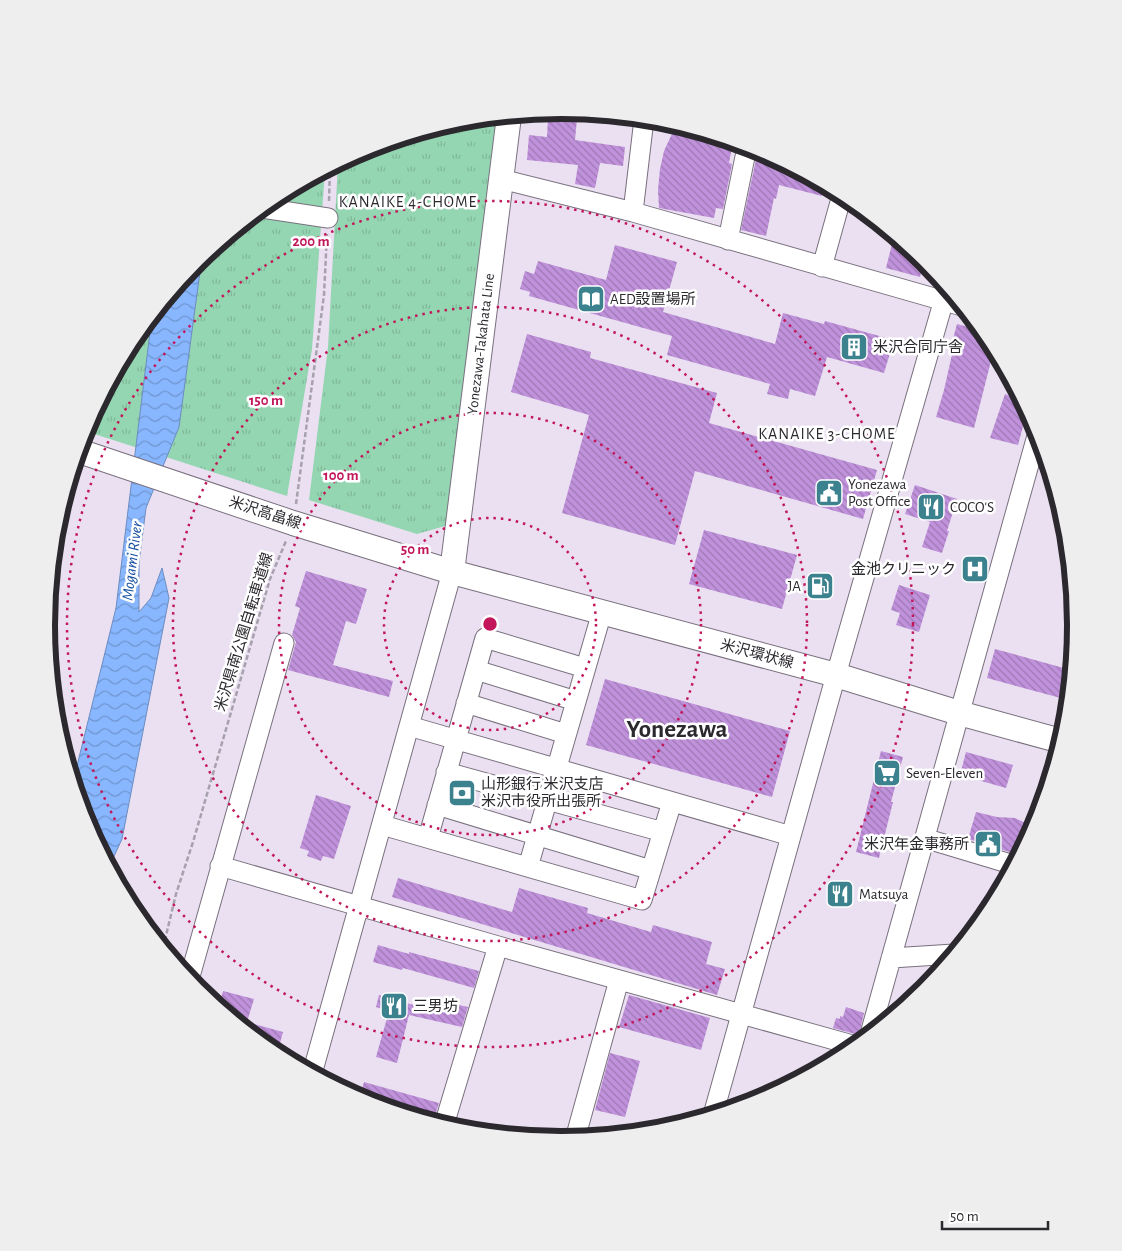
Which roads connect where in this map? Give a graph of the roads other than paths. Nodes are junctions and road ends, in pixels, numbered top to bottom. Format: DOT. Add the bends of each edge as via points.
graph roads {
  1 [pos="508,123"];
  2 [pos="643,126"];
  3 [pos="746,154"];
  4 [pos="501,179"];
  5 [pos="840,203"];
  6 [pos="273,210"];
  7 [pos="633,212"];
  8 [pos="328,218"];
  9 [pos="728,240"];
  10 [pos="822,266"];
  11 [pos="943,295"];
  12 [pos="945,296"];
  13 [pos="1034,447"];
  14 [pos="86,453"];
  15 [pos="452,572"];
  16 [pos="602,612"];
  17 [pos="284,643"];
  18 [pos="585,668"];
  19 [pos="476,670"];
  20 [pos="836,675"];
  21 [pos="576,701"];
  22 [pos="466,703"];
  23 [pos="959,713"];
  24 [pos="409,726"];
  25 [pos="566,734"];
  26 [pos="455,739"];
  27 [pos="1054,739"];
  28 [pos="556,769"];
  29 [pos="446,772"];
  30 [pos="547,800"];
  31 [pos="672,802"];
  32 [pos="437,805"];
  33 [pos="382,825"];
  34 [pos="663,832"];
  35 [pos="537,835"];
  36 [pos="791,836"];
  37 [pos="428,838"];
  38 [pos="924,838"];
  39 [pos="1008,863"];
  40 [pos="220,866"];
  41 [pos="528,867"];
  42 [pos="651,870"];
  43 [pos="359,906"];
  44 [pos="498,946"];
  45 [pos="945,955"];
  46 [pos="891,958"];
  47 [pos="192,971"];
  48 [pos="619,980"];
  49 [pos="741,1014"];
  50 [pos="873,1024"];
  51 [pos="846,1043"];
  52 [pos="314,1067"];
  53 [pos="715,1108"];
  54 [pos="446,1118"];
  55 [pos="577,1131"];
  1 -- 4 [label="main road, Yonezawa-Takahata Line"];
  2 -- 7 [label="street"];
  3 -- 9 [label="street"];
  4 -- 7 [label="street"];
  4 -- 15 [label="main road, Yonezawa-Takahata Line"];
  5 -- 10 [label="street"];
  6 -- 8 [label="street"];
  7 -- 9 [label="street"];
  9 -- 10 [label="street"];
  10 -- 11 [label="street"];
  12 -- 20 [label="street"];
  13 -- 23 [label="street"];
  14 -- 15 [label="main road, 米沢高畠線"];
  15 -- 16 [label="main road, 米沢環状線"];
  15 -- 24 [label="street"];
  16 -- 18 [label="street"];
  16 -- 20 [label="main road, 米沢環状線"];
  17 -- 40 [label="street"];
  18 -- 19 [label="street" via="485,638"];
  18 -- 21 [label="street"];
  19 -- 21 [label="street"];
  19 -- 22 [label="street"];
  20 -- 23 [label="main road, 米沢環状線"];
  20 -- 36 [label="street"];
  21 -- 25 [label="street"];
  22 -- 25 [label="street"];
  22 -- 26 [label="street"];
  23 -- 27 [label="main road, 米沢環状線"];
  23 -- 38 [label="street"];
  24 -- 26 [label="street"];
  24 -- 33 [label="street"];
  25 -- 28 [label="street"];
  26 -- 28 [label="street"];
  26 -- 29 [label="street"];
  28 -- 30 [label="street"];
  28 -- 31 [label="street"];
  29 -- 30 [label="street"];
  29 -- 32 [label="street"];
  30 -- 34 [label="street"];
  30 -- 35 [label="street"];
  31 -- 34 [label="street"];
  31 -- 36 [label="street"];
  32 -- 35 [label="street"];
  32 -- 37 [label="street"];
  33 -- 37 [label="street"];
  33 -- 43 [label="street"];
  34 -- 42 [label="street"];
  35 -- 41 [label="street"];
  35 -- 42 [label="street"];
  36 -- 49 [label="street"];
  37 -- 41 [label="street"];
  38 -- 39 [label="street"];
  38 -- 46 [label="street"];
  40 -- 43 [label="street"];
  40 -- 47 [label="street"];
  41 -- 42 [label="street" via="642,900"];
  43 -- 44 [label="street"];
  43 -- 52 [label="street"];
  44 -- 48 [label="street"];
  44 -- 54 [label="street"];
  45 -- 46 [label="street"];
  46 -- 50 [label="street"];
  48 -- 49 [label="street"];
  48 -- 55 [label="street"];
  49 -- 51 [label="street"];
  49 -- 53 [label="street"];
}
